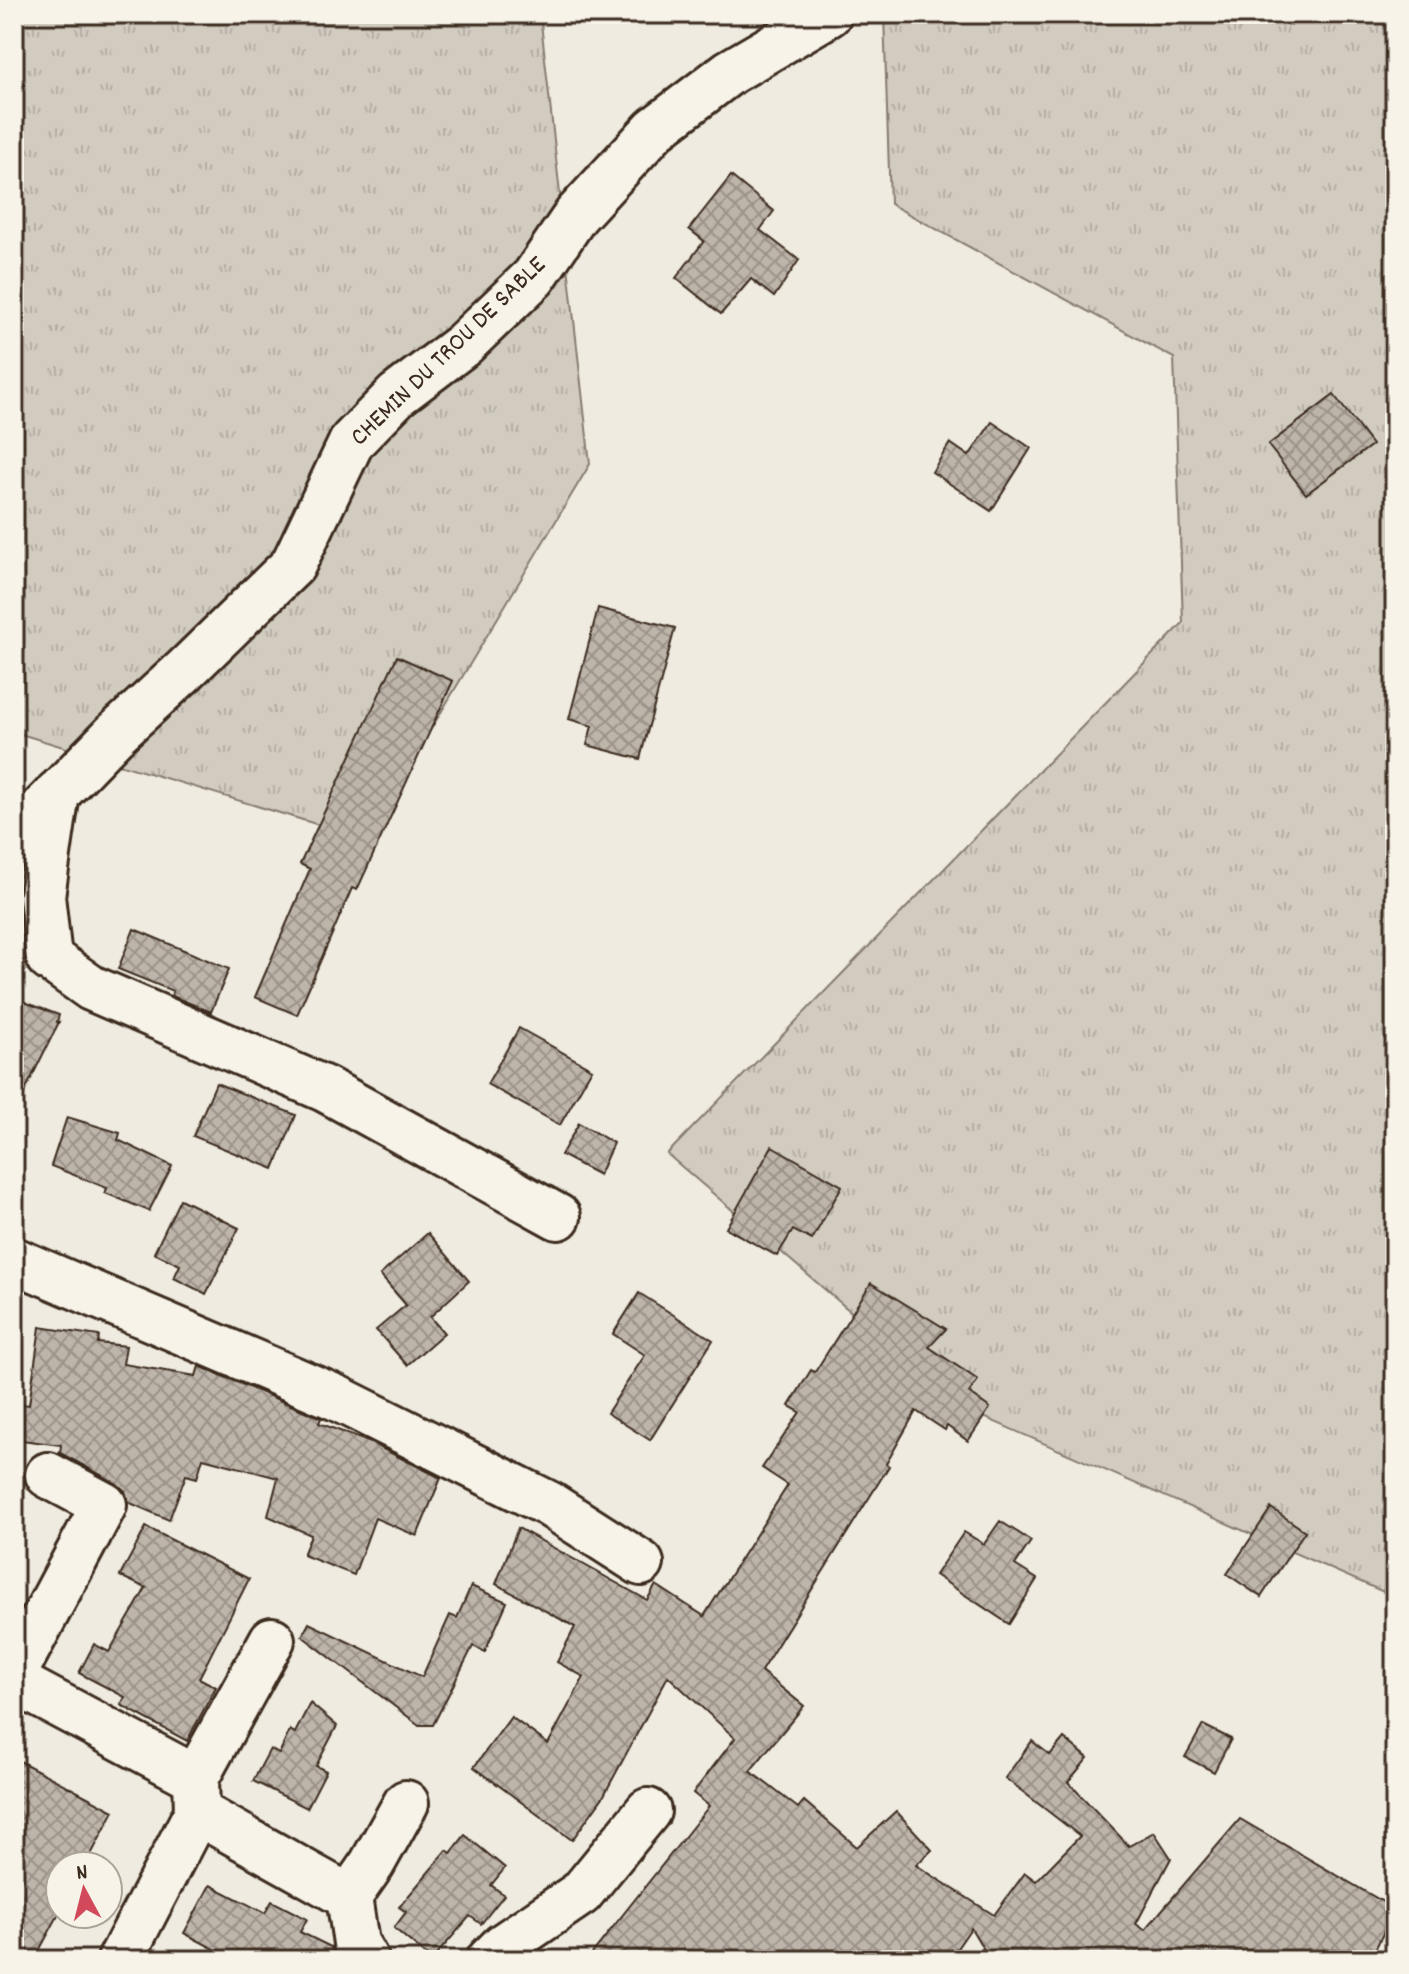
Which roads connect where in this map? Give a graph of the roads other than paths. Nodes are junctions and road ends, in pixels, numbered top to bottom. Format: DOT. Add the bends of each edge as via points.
graph roads {
  1 [pos="829,14"];
  2 [pos="57,793"];
  3 [pos="14,838"];
  4 [pos="558,1217"];
  5 [pos="14,1260"];
  6 [pos="48,1475"];
  7 [pos="641,1563"];
  8 [pos="272,1640"];
  9 [pos="14,1674"];
  10 [pos="14,1681"];
  11 [pos="197,1795"];
  12 [pos="406,1803"];
  13 [pos="648,1811"];
  14 [pos="349,1897"];
  15 [pos="120,1960"];
  16 [pos="366,1960"];
  17 [pos="489,1960"];
  1 -- 2 [label="street, CHEMIN DU TROU DE SABLE" via="730,72 655,129 576,215 534,277 463,345 397,395 352,441 293,565"];
  2 -- 3 [label="street, CHEMIN DU TROU DE SABLE"];
  2 -- 4 [label="street" via="42,896 49,958 91,988 325,1089"];
  5 -- 7 [label="street" via="337,1398 549,1504"];
  6 -- 9 [label="street" via="104,1505"];
  8 -- 11 [label="street"];
  10 -- 11 [label="street"];
  11 -- 14 [label="street"];
  11 -- 15 [label="street"];
  12 -- 14 [label="street"];
  13 -- 17 [label="street" via="581,1893"];
  14 -- 16 [label="street" via="356,1943"];
}
